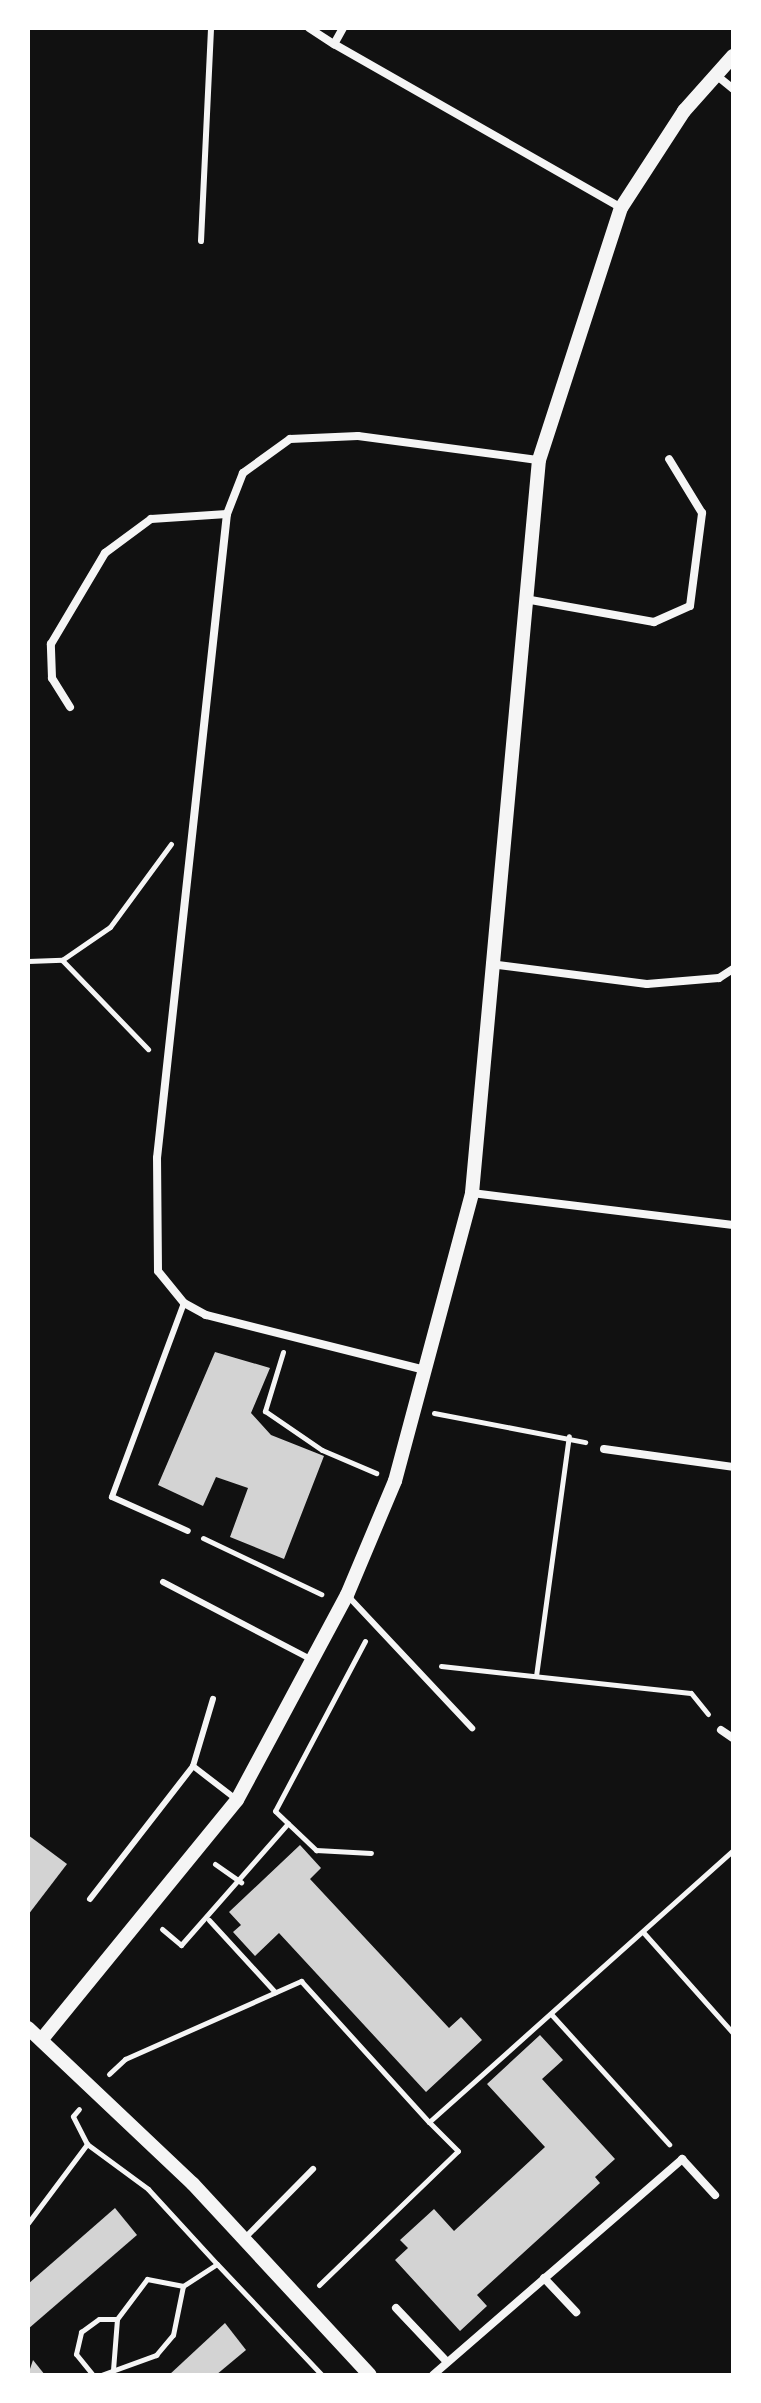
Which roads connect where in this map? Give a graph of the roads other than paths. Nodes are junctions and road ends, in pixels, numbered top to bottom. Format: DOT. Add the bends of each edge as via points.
graph roads {
  1 [pos="211,28"];
  2 [pos="309,28"];
  3 [pos="343,28"];
  4 [pos="334,44"];
  5 [pos="733,56"];
  6 [pos="716,75"];
  7 [pos="733,89"];
  8 [pos="621,208"];
  9 [pos="201,241"];
  10 [pos="669,459"];
  11 [pos="539,460"];
  12 [pos="227,514"];
  13 [pos="522,598"];
  14 [pos="70,707"];
  15 [pos="490,964"];
  16 [pos="733,969"];
  17 [pos="472,1193"];
  18 [pos="733,1225"];
  19 [pos="184,1303"];
  20 [pos="426,1371"];
  21 [pos="604,1449"];
  22 [pos="733,1467"];
  23 [pos="188,1531"];
  24 [pos="163,1582"];
  25 [pos="345,1600"];
  26 [pos="313,1661"];
  27 [pos="213,1699"];
  28 [pos="472,1728"];
  29 [pos="721,1730"];
  30 [pos="733,1738"];
  31 [pos="193,1766"];
  32 [pos="237,1800"];
  33 [pos="90,1899"];
  34 [pos="28,2028"];
  35 [pos="42,2039"];
  36 [pos="313,2169"];
  37 [pos="715,2195"];
  38 [pos="245,2238"];
  39 [pos="544,2278"];
  40 [pos="396,2308"];
  41 [pos="576,2312"];
  42 [pos="447,2362"];
  43 [pos="370,2375"];
  44 [pos="433,2375"];
  1 -- 9 [label="lane"];
  2 -- 4 [label="street"];
  3 -- 4 [label="street"];
  4 -- 8 [label="street"];
  5 -- 6 [label="street"];
  6 -- 7 [label="street"];
  6 -- 8 [label="street"];
  8 -- 11 [label="street"];
  10 -- 13 [label="street" via="702,513 690,606 654,622"];
  11 -- 12 [label="street" via="358,436 290,439 243,473"];
  11 -- 13 [label="street"];
  12 -- 14 [label="street" via="151,519 105,553 51,644 52,678"];
  12 -- 19 [label="street" via="157,1158 158,1271"];
  13 -- 15 [label="street"];
  15 -- 16 [label="street" via="647,984 719,978"];
  15 -- 17 [label="street"];
  17 -- 18 [label="street"];
  17 -- 20 [label="street"];
  19 -- 20 [label="street"];
  19 -- 23 [label="lane" via="112,1497"];
  20 -- 25 [label="street" via="395,1481"];
  21 -- 22 [label="street"];
  24 -- 26 [label="lane"];
  25 -- 26 [label="street"];
  25 -- 28 [label="lane" via="417,1663"];
  26 -- 32 [label="street"];
  27 -- 31 [label="lane"];
  29 -- 30 [label="street"];
  31 -- 32 [label="lane"];
  31 -- 33 [label="lane"];
  32 -- 35 [label="street"];
  34 -- 35 [label="street"];
  35 -- 38 [label="street"];
  36 -- 38 [label="lane"];
  37 -- 39 [label="street" via="682,2159"];
  38 -- 43 [label="street"];
  39 -- 41 [label="street"];
  39 -- 42 [label="street"];
  40 -- 42 [label="street"];
  42 -- 44 [label="street"];
}
